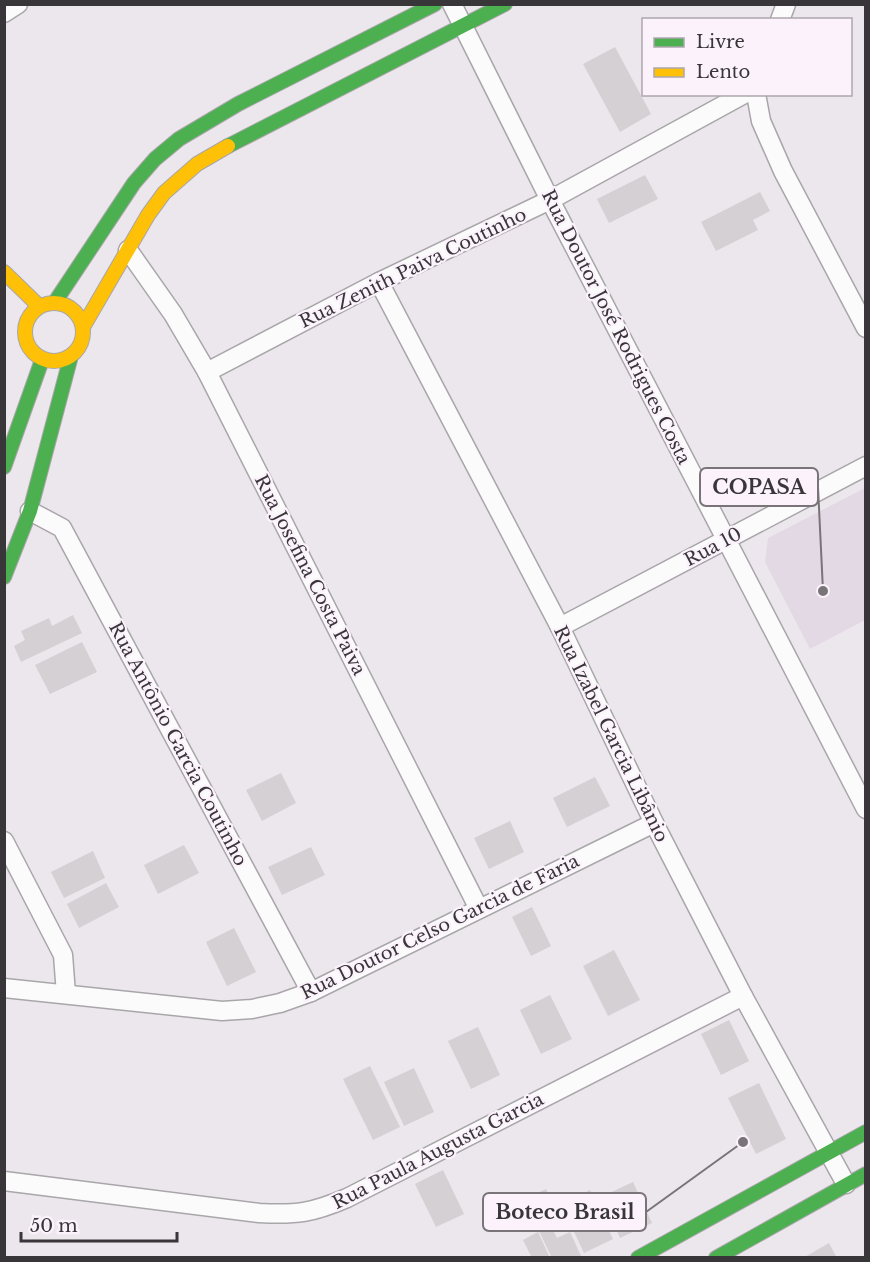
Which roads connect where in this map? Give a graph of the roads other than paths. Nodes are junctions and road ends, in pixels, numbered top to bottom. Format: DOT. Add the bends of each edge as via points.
graph roads {
  1 [pos="18,4"];
  2 [pos="435,4"];
  3 [pos="452,4"];
  4 [pos="505,4"];
  5 [pos="4,12"];
  6 [pos="464,27"];
  7 [pos="740,96"];
  8 [pos="756,96"];
  9 [pos="550,201"];
  10 [pos="128,250"];
  11 [pos="4,272"];
  12 [pos="379,282"];
  13 [pos="55,302"];
  14 [pos="861,303"];
  15 [pos="39,306"];
  16 [pos="11,327"];
  17 [pos="83,327"];
  18 [pos="866,328"];
  19 [pos="25,340"];
  20 [pos="71,356"];
  21 [pos="42,360"];
  22 [pos="207,372"];
  23 [pos="866,466"];
  24 [pos="4,467"];
  25 [pos="30,511"];
  26 [pos="726,540"];
  27 [pos="4,577"];
  28 [pos="560,627"];
  29 [pos="866,809"];
  30 [pos="654,823"];
  31 [pos="4,841"];
  32 [pos="479,909"];
  33 [pos="4,988"];
  34 [pos="311,992"];
  35 [pos="66,994"];
  36 [pos="743,996"];
  37 [pos="866,1132"];
  38 [pos="828,1153"];
  39 [pos="866,1174"];
  40 [pos="4,1181"];
  41 [pos="846,1184"];
  42 [pos="638,1257"];
  43 [pos="716,1257"];
  1 -- 5 [label="street"];
  2 -- 13 [label="street" via="238,104 179,139 134,183"];
  3 -- 6 [label="street, Rua Doutor José Rodrigues Costa"];
  4 -- 6 [label="street"];
  6 -- 9 [label="street, Rua Doutor José Rodrigues Costa"];
  6 -- 10 [label="street" via="197,164 164,193"];
  7 -- 9 [label="street, Rua Zenith Paiva Coutinho"];
  8 -- 14 [label="street" via="761,121 783,171"];
  9 -- 12 [label="street, Rua Zenith Paiva Coutinho"];
  9 -- 26 [label="street, Rua Doutor José Rodrigues Costa"];
  10 -- 17 [label="street"];
  10 -- 22 [label="street, Rua Josefina Costa Paiva"];
  11 -- 15 [label="street"];
  12 -- 22 [label="street, Rua Zenith Paiva Coutinho"];
  12 -- 28 [label="street, Rua Izabel Garcia Libânio"];
  13 -- 15 [label="street"];
  13 -- 17 [label="street" via="73,310"];
  14 -- 18 [label="street"];
  15 -- 19 [label="street" via="27,321"];
  16 -- 19 [label="street"];
  17 -- 20 [label="street" via="81,343"];
  19 -- 21 [label="street"];
  20 -- 21 [label="street" via="62,361"];
  20 -- 25 [label="street"];
  21 -- 24 [label="street"];
  22 -- 32 [label="street, Rua Josefina Costa Paiva"];
  23 -- 26 [label="street, Rua 10"];
  25 -- 27 [label="street"];
  25 -- 34 [label="street, Rua Antônio Garcia Coutinho" via="62,528"];
  26 -- 28 [label="street, Rua 10"];
  26 -- 29 [label="street, Rua Doutor José Rodrigues Costa"];
  28 -- 30 [label="street, Rua Izabel Garcia Libânio"];
  30 -- 32 [label="street, Rua Doutor Celso Garcia de Faria"];
  30 -- 36 [label="street, Rua Izabel Garcia Libânio"];
  31 -- 35 [label="street" via="63,955"];
  32 -- 34 [label="street, Rua Doutor Celso Garcia de Faria"];
  33 -- 35 [label="street, Rua Doutor Celso Garcia de Faria"];
  34 -- 35 [label="street, Rua Doutor Celso Garcia de Faria" via="252,1010 222,1011"];
  36 -- 38 [label="street, Rua Izabel Garcia Libânio"];
  36 -- 40 [label="street, Rua Paula Augusta Garcia" via="320,1210 291,1215 259,1213"];
  37 -- 38 [label="street"];
  38 -- 41 [label="street, Rua Izabel Garcia Libânio"];
  38 -- 42 [label="street"];
  39 -- 41 [label="street"];
  41 -- 43 [label="street"];
}
